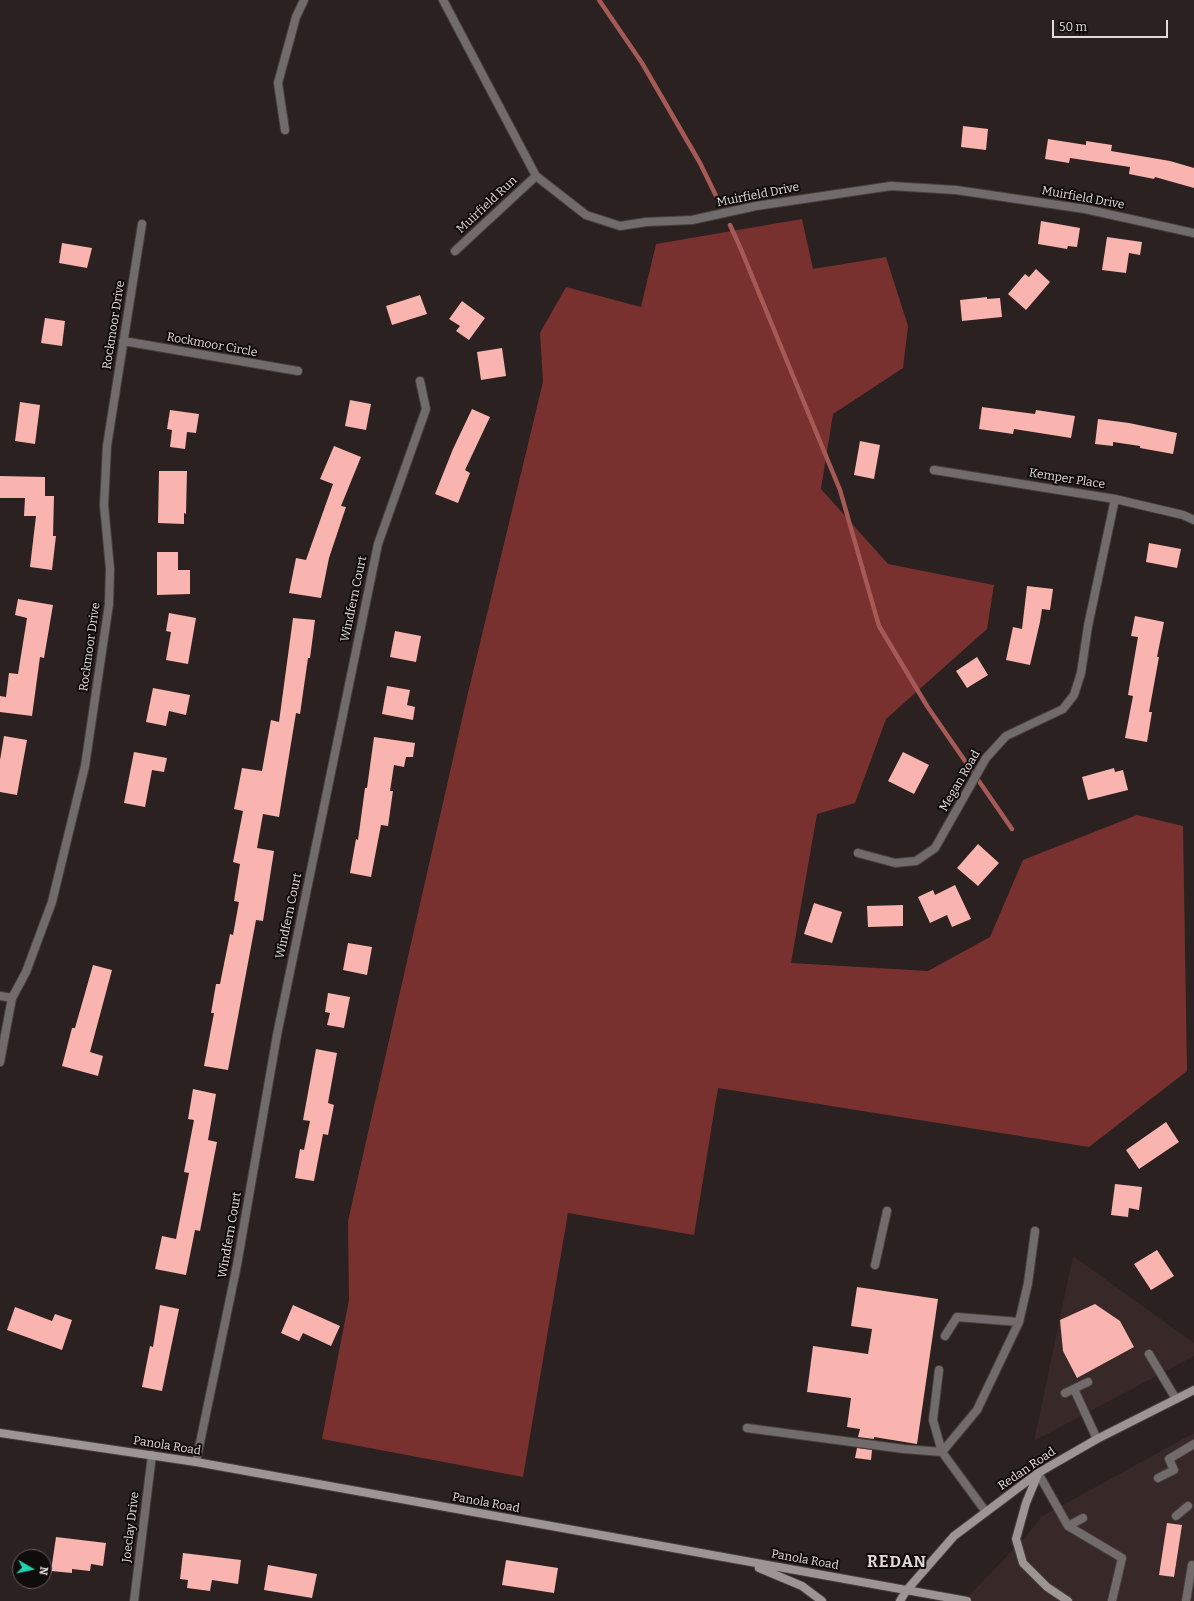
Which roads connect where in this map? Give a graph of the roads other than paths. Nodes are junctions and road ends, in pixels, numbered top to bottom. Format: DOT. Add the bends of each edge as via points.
graph roads {
  1 [pos="304,0"];
  2 [pos="443,0"];
  3 [pos="285,130"];
  4 [pos="536,176"];
  5 [pos="142,224"];
  6 [pos="1194,233"];
  7 [pos="455,251"];
  8 [pos="123,341"];
  9 [pos="298,372"];
  10 [pos="420,381"];
  11 [pos="934,470"];
  12 [pos="1115,499"];
  13 [pos="1194,520"];
  14 [pos="858,853"];
  15 [pos="0,996"];
  16 [pos="12,998"];
  17 [pos="0,1062"];
  18 [pos="887,1212"];
  19 [pos="1035,1231"];
  20 [pos="875,1265"];
  21 [pos="1019,1322"];
  22 [pos="945,1336"];
  23 [pos="1149,1354"];
  24 [pos="939,1370"];
  25 [pos="1088,1382"];
  26 [pos="1074,1389"];
  27 [pos="1194,1390"];
  28 [pos="1065,1393"];
  29 [pos="1176,1399"];
  30 [pos="747,1428"];
  31 [pos="0,1433"];
  32 [pos="1097,1439"];
  33 [pos="1194,1444"];
  34 [pos="942,1452"];
  35 [pos="152,1455"];
  36 [pos="196,1462"];
  37 [pos="1038,1473"];
  38 [pos="1158,1478"];
  39 [pos="1188,1506"];
  40 [pos="986,1512"];
  41 [pos="1176,1516"];
  42 [pos="1083,1518"];
  43 [pos="1068,1526"];
  44 [pos="739,1561"];
  45 [pos="1192,1565"];
  46 [pos="906,1591"];
  47 [pos="134,1601"];
  48 [pos="822,1601"];
  49 [pos="900,1601"];
  50 [pos="967,1601"];
  51 [pos="1068,1601"];
  52 [pos="1112,1601"];
  53 [pos="1186,1601"];
  1 -- 3 [label="street" via="296,17 278,83"];
  2 -- 4 [label="street, Muirfield Drive"];
  4 -- 6 [label="street, Muirfield Drive" via="586,215 620,226 692,220 756,206 891,186 956,190 1085,209"];
  4 -- 7 [label="street, Muirfield Run"];
  5 -- 8 [label="street, Rockmoor Drive"];
  8 -- 9 [label="street, Rockmoor Circle"];
  8 -- 16 [label="street, Rockmoor Drive" via="107,446 104,505 110,569 109,604 85,766 52,902 26,972"];
  10 -- 36 [label="street, Windfern Court" via="426,409 378,544 277,1035 237,1265"];
  11 -- 12 [label="street, Kemper Place"];
  12 -- 13 [label="street, Kemper Place" via="1183,515"];
  12 -- 14 [label="street, Megan Road" via="1088,626 1081,673 1074,695 1063,709 1006,736 986,758 935,848 916,861 895,863"];
  15 -- 16 [label="street"];
  16 -- 17 [label="street, Rockmoor Drive"];
  18 -- 20 [label="street"];
  19 -- 21 [label="street" via="1028,1283"];
  21 -- 22 [label="street" via="957,1317"];
  21 -- 34 [label="street" via="977,1410"];
  23 -- 29 [label="street"];
  24 -- 34 [label="street" via="933,1420"];
  25 -- 26 [label="street"];
  26 -- 28 [label="street"];
  26 -- 32 [label="street"];
  27 -- 29 [label="main road, Redan Road"];
  29 -- 32 [label="main road, Redan Road"];
  30 -- 34 [label="street"];
  31 -- 35 [label="main road, Panola Road"];
  32 -- 37 [label="main road, Redan Road"];
  33 -- 38 [label="street" via="1169,1459 1174,1470"];
  34 -- 40 [label="street"];
  35 -- 36 [label="main road, Panola Road"];
  35 -- 47 [label="street, Joeclay Drive"];
  36 -- 44 [label="main road, Panola Road"];
  37 -- 40 [label="main road, Redan Road"];
  37 -- 43 [label="street"];
  37 -- 51 [label="main road" via="1016,1539 1023,1563 1047,1587"];
  39 -- 41 [label="street"];
  40 -- 46 [label="main road, Redan Road" via="954,1536"];
  42 -- 43 [label="street"];
  43 -- 52 [label="street" via="1122,1558"];
  44 -- 46 [label="main road, Panola Road"];
  44 -- 48 [label="main road" via="802,1586"];
  45 -- 53 [label="street"];
  46 -- 49 [label="main road, Redan Road"];
  46 -- 50 [label="main road, Panola Road"];
}
